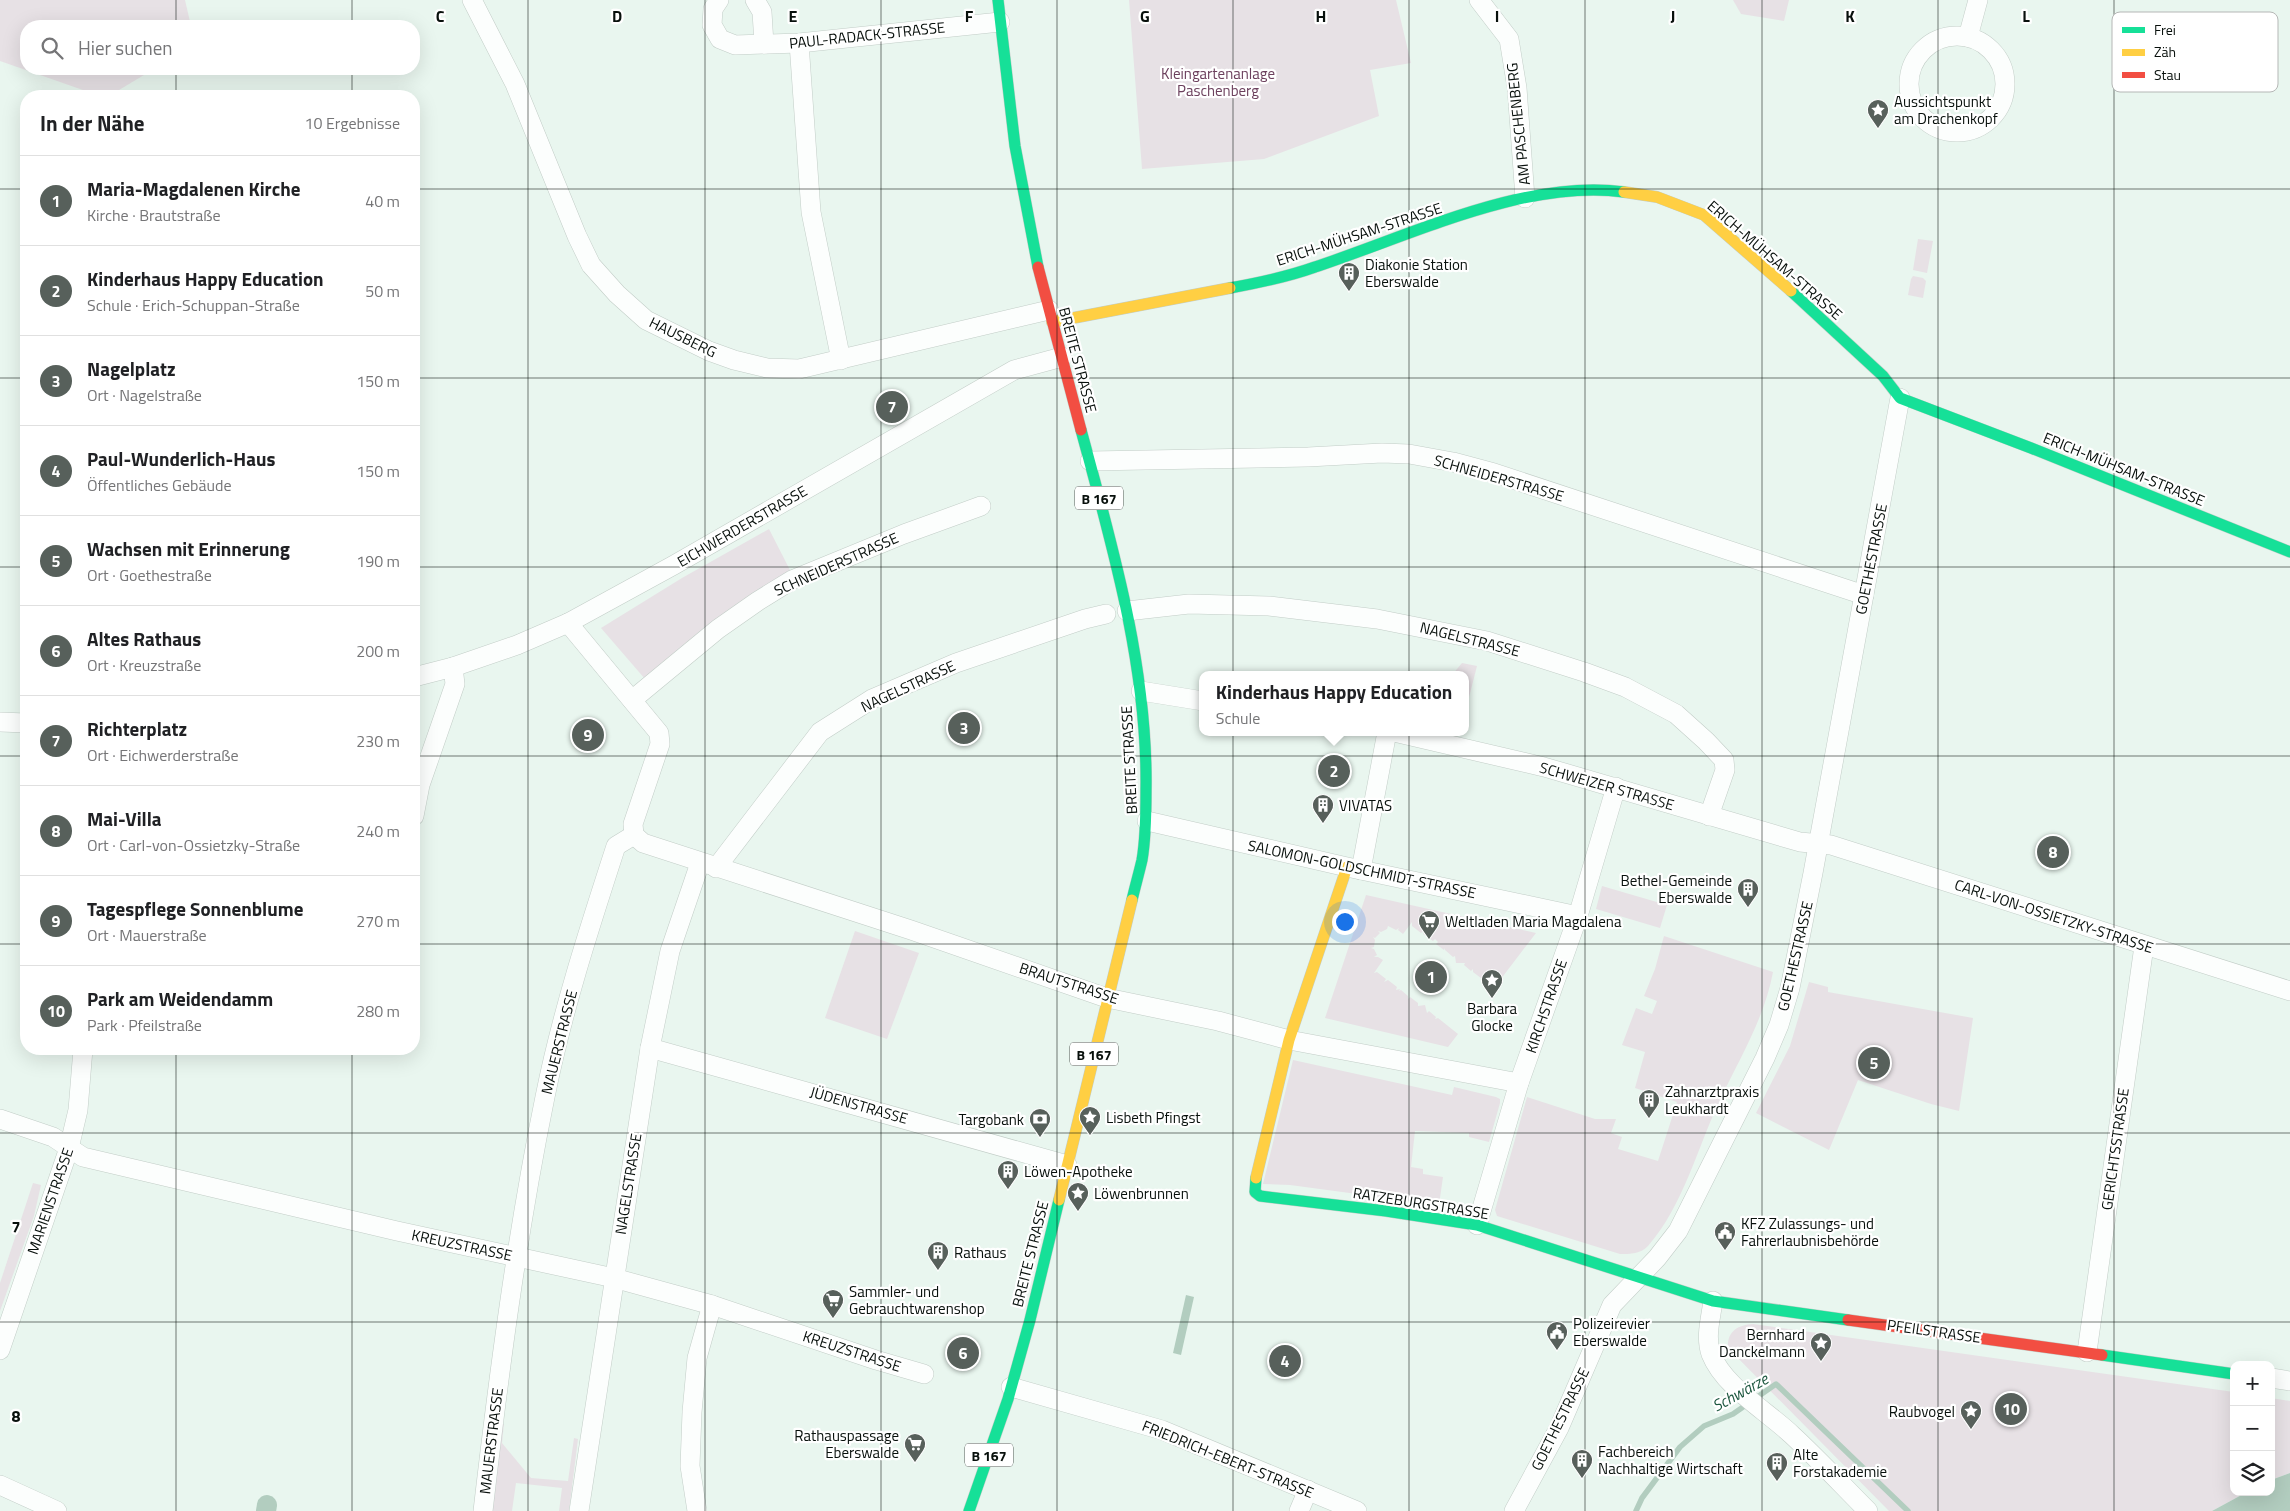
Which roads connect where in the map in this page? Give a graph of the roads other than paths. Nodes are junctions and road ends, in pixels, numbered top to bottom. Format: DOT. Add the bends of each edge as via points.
graph roads {
  1 [pos="472,0"];
  2 [pos="719,0"];
  3 [pos="755,0"];
  4 [pos="998,0"];
  5 [pos="1479,0"];
  6 [pos="1978,0"];
  7 [pos="1000,22"];
  8 [pos="1968,37"];
  9 [pos="799,43"];
  10 [pos="764,44"];
  11 [pos="1525,198"];
  12 [pos="1051,316"];
  13 [pos="1062,357"];
  14 [pos="841,360"];
  15 [pos="1900,398"];
  16 [pos="1090,461"];
  17 [pos="981,506"];
  18 [pos="2289,547"];
  19 [pos="1864,594"];
  20 [pos="1127,612"];
  21 [pos="1106,614"];
  22 [pos="568,623"];
  23 [pos="453,667"];
  24 [pos="420,675"];
  25 [pos="1141,691"];
  26 [pos="632,700"];
  27 [pos="1199,700"];
  28 [pos="0,722"];
  29 [pos="20,723"];
  30 [pos="1386,736"];
  31 [pos="1412,736"];
  32 [pos="420,785"];
  33 [pos="1616,787"];
  34 [pos="1709,816"];
  35 [pos="1147,821"];
  36 [pos="634,835"];
  37 [pos="1818,844"];
  38 [pos="708,865"];
  39 [pos="1354,868"];
  40 [pos="1578,916"];
  41 [pos="2144,946"];
  42 [pos="2290,991"];
  43 [pos="1108,998"];
  44 [pos="1289,1040"];
  45 [pos="650,1048"];
  46 [pos="83,1055"];
  47 [pos="1519,1083"];
  48 [pos="0,1119"];
  49 [pos="69,1148"];
  50 [pos="1067,1165"];
  51 [pos="1477,1225"];
  52 [pos="516,1256"];
  53 [pos="1638,1276"];
  54 [pos="614,1278"];
  55 [pos="1713,1300"];
  56 [pos="712,1305"];
  57 [pos="0,1350"];
  58 [pos="2086,1352"];
  59 [pos="2230,1373"];
  60 [pos="924,1374"];
  61 [pos="2275,1379"];
  62 [pos="2290,1381"];
  63 [pos="1004,1394"];
  64 [pos="0,1485"];
  65 [pos="1308,1490"];
  66 [pos="57,1511"];
  67 [pos="483,1511"];
  68 [pos="579,1511"];
  69 [pos="697,1511"];
  70 [pos="969,1511"];
  71 [pos="1299,1511"];
  72 [pos="1357,1511"];
  73 [pos="1514,1511"];
  74 [pos="1868,1511"];
  1 -- 14 [label="street, HAUSBERG" via="515,84 591,265 617,294 656,326 709,352 734,360 767,368 799,369"];
  2 -- 10 [label="street, PAUL-RADACK-STRASSE" via="711,17 720,39 735,45"];
  3 -- 10 [label="street" via="762,12"];
  4 -- 7 [label="street, BREITE STRASSE / B 167"];
  5 -- 11 [label="street, AM PASCHENBERG" via="1508,39 1517,88"];
  6 -- 8 [label="street"];
  7 -- 9 [label="street, PAUL-RADACK-STRASSE"];
  7 -- 12 [label="street, BREITE STRASSE / B 167" via="1018,181"];
  8 -- 8 [label="street" via="1951,36 1935,41 1921,51 1910,73 1910,98 1918,113 1930,125 1946,132 1962,133 1979,128 1992,118 2004,96 2004,71 1996,55 1984,44"];
  9 -- 10 [label="street, PAUL-RADACK-STRASSE"];
  9 -- 14 [label="street" via="811,212"];
  11 -- 12 [label="street, ERICH-MÜHSAM-STRASSE" via="1434,224 1303,271 1252,284"];
  11 -- 15 [label="street, ERICH-MÜHSAM-STRASSE" via="1562,192 1602,191 1646,196 1700,212 1883,376"];
  12 -- 13 [label="street, BREITE STRASSE / B 167"];
  12 -- 14 [label="street, HAUSBERG"];
  13 -- 16 [label="street, BREITE STRASSE / B 167"];
  13 -- 22 [label="street, EICHWERDERSTRASSE" via="1014,370"];
  15 -- 18 [label="street, ERICH-MÜHSAM-STRASSE"];
  15 -- 19 [label="street, GOETHESTRASSE"];
  16 -- 19 [label="street, SCHNEIDERSTRASSE" via="1308,457 1382,452 1409,454 1494,474"];
  16 -- 20 [label="street, BREITE STRASSE / B 167"];
  17 -- 26 [label="street, SCHNEIDERSTRASSE" via="792,580 718,629"];
  19 -- 37 [label="street, GOETHESTRASSE"];
  20 -- 25 [label="street, BREITE STRASSE / B 167"];
  20 -- 34 [label="street, NAGELSTRASSE" via="1190,604 1269,606 1377,618 1487,640 1584,672 1625,687 1676,714 1724,760 1725,770"];
  21 -- 38 [label="street, NAGELSTRASSE" via="956,663 872,699 820,732"];
  22 -- 23 [label="street, EICHWERDERSTRASSE"];
  22 -- 26 [label="street"];
  23 -- 24 [label="street, EICHWERDERSTRASSE"];
  23 -- 32 [label="street" via="455,684"];
  25 -- 27 [label="street"];
  25 -- 35 [label="street, BREITE STRASSE / B 167"];
  26 -- 36 [label="street" via="659,733 660,744 633,824"];
  28 -- 29 [label="street"];
  30 -- 39 [label="street"];
  31 -- 33 [label="street, SCHWEIZER STRASSE"];
  33 -- 34 [label="street, SCHWEIZER STRASSE"];
  33 -- 40 [label="street, KIRCHSTRASSE"];
  34 -- 37 [label="street, SCHWEIZER STRASSE" via="1800,842"];
  35 -- 39 [label="street, SALOMON-GOLDSCHMIDT-STRASSE"];
  35 -- 43 [label="street, BREITE STRASSE / B 167" via="1142,859"];
  36 -- 38 [label="street, BRAUTSTRASSE" via="643,843"];
  36 -- 52 [label="street, MAUERSTRASSE" via="616,846 570,995 545,1096"];
  37 -- 41 [label="street, CARL-VON-OSSIETZKY-STRASSE" via="1831,845"];
  37 -- 53 [label="street, GOETHESTRASSE" via="1790,988 1779,1025 1678,1231"];
  38 -- 43 [label="street, BRAUTSTRASSE" via="912,930"];
  38 -- 45 [label="street, NAGELSTRASSE" via="670,951"];
  39 -- 40 [label="street, SALOMON-GOLDSCHMIDT-STRASSE"];
  39 -- 44 [label="street"];
  40 -- 47 [label="street, KIRCHSTRASSE"];
  41 -- 42 [label="street, CARL-VON-OSSIETZKY-STRASSE"];
  41 -- 58 [label="street, GERICHTSSTRASSE"];
  43 -- 44 [label="street, BRAUTSTRASSE"];
  43 -- 50 [label="street, BREITE STRASSE / B 167"];
  44 -- 47 [label="street, BRAUTSTRASSE"];
  44 -- 51 [label="street, RATZEBURGSTRASSE" via="1254,1185 1255,1192 1260,1196"];
  45 -- 50 [label="street, JÜDENSTRASSE"];
  45 -- 54 [label="street, NAGELSTRASSE"];
  46 -- 49 [label="street, MARIENSTRASSE" via="78,1110"];
  47 -- 51 [label="street, KIRCHSTRASSE"];
  48 -- 49 [label="street, KREUZSTRASSE" via="53,1137"];
  49 -- 52 [label="street, KREUZSTRASSE" via="83,1157"];
  49 -- 57 [label="street, MARIENSTRASSE"];
  50 -- 63 [label="street, BREITE STRASSE / B 167" via="1049,1242"];
  51 -- 53 [label="street, RATZEBURGSTRASSE"];
  52 -- 54 [label="street, KREUZSTRASSE"];
  52 -- 67 [label="street, MAUERSTRASSE"];
  53 -- 55 [label="street, PFEILSTRASSE"];
  53 -- 73 [label="street, GOETHESTRASSE" via="1612,1305 1559,1428"];
  54 -- 56 [label="street, KREUZSTRASSE"];
  54 -- 68 [label="street, NAGELSTRASSE"];
  55 -- 58 [label="street, PFEILSTRASSE"];
  55 -- 74 [label="street" via="1708,1341 1711,1355 1722,1370"];
  56 -- 60 [label="street, KREUZSTRASSE"];
  56 -- 69 [label="street" via="697,1358 692,1412 690,1466"];
  58 -- 59 [label="street, PFEILSTRASSE"];
  61 -- 62 [label="street"];
  63 -- 65 [label="street, FRIEDRICH-EBERT-STRASSE" via="1162,1430"];
  63 -- 70 [label="street, BREITE STRASSE / B 167"];
  64 -- 66 [label="street"];
  65 -- 71 [label="street"];
  65 -- 72 [label="street, FRIEDRICH-EBERT-STRASSE"];
}
